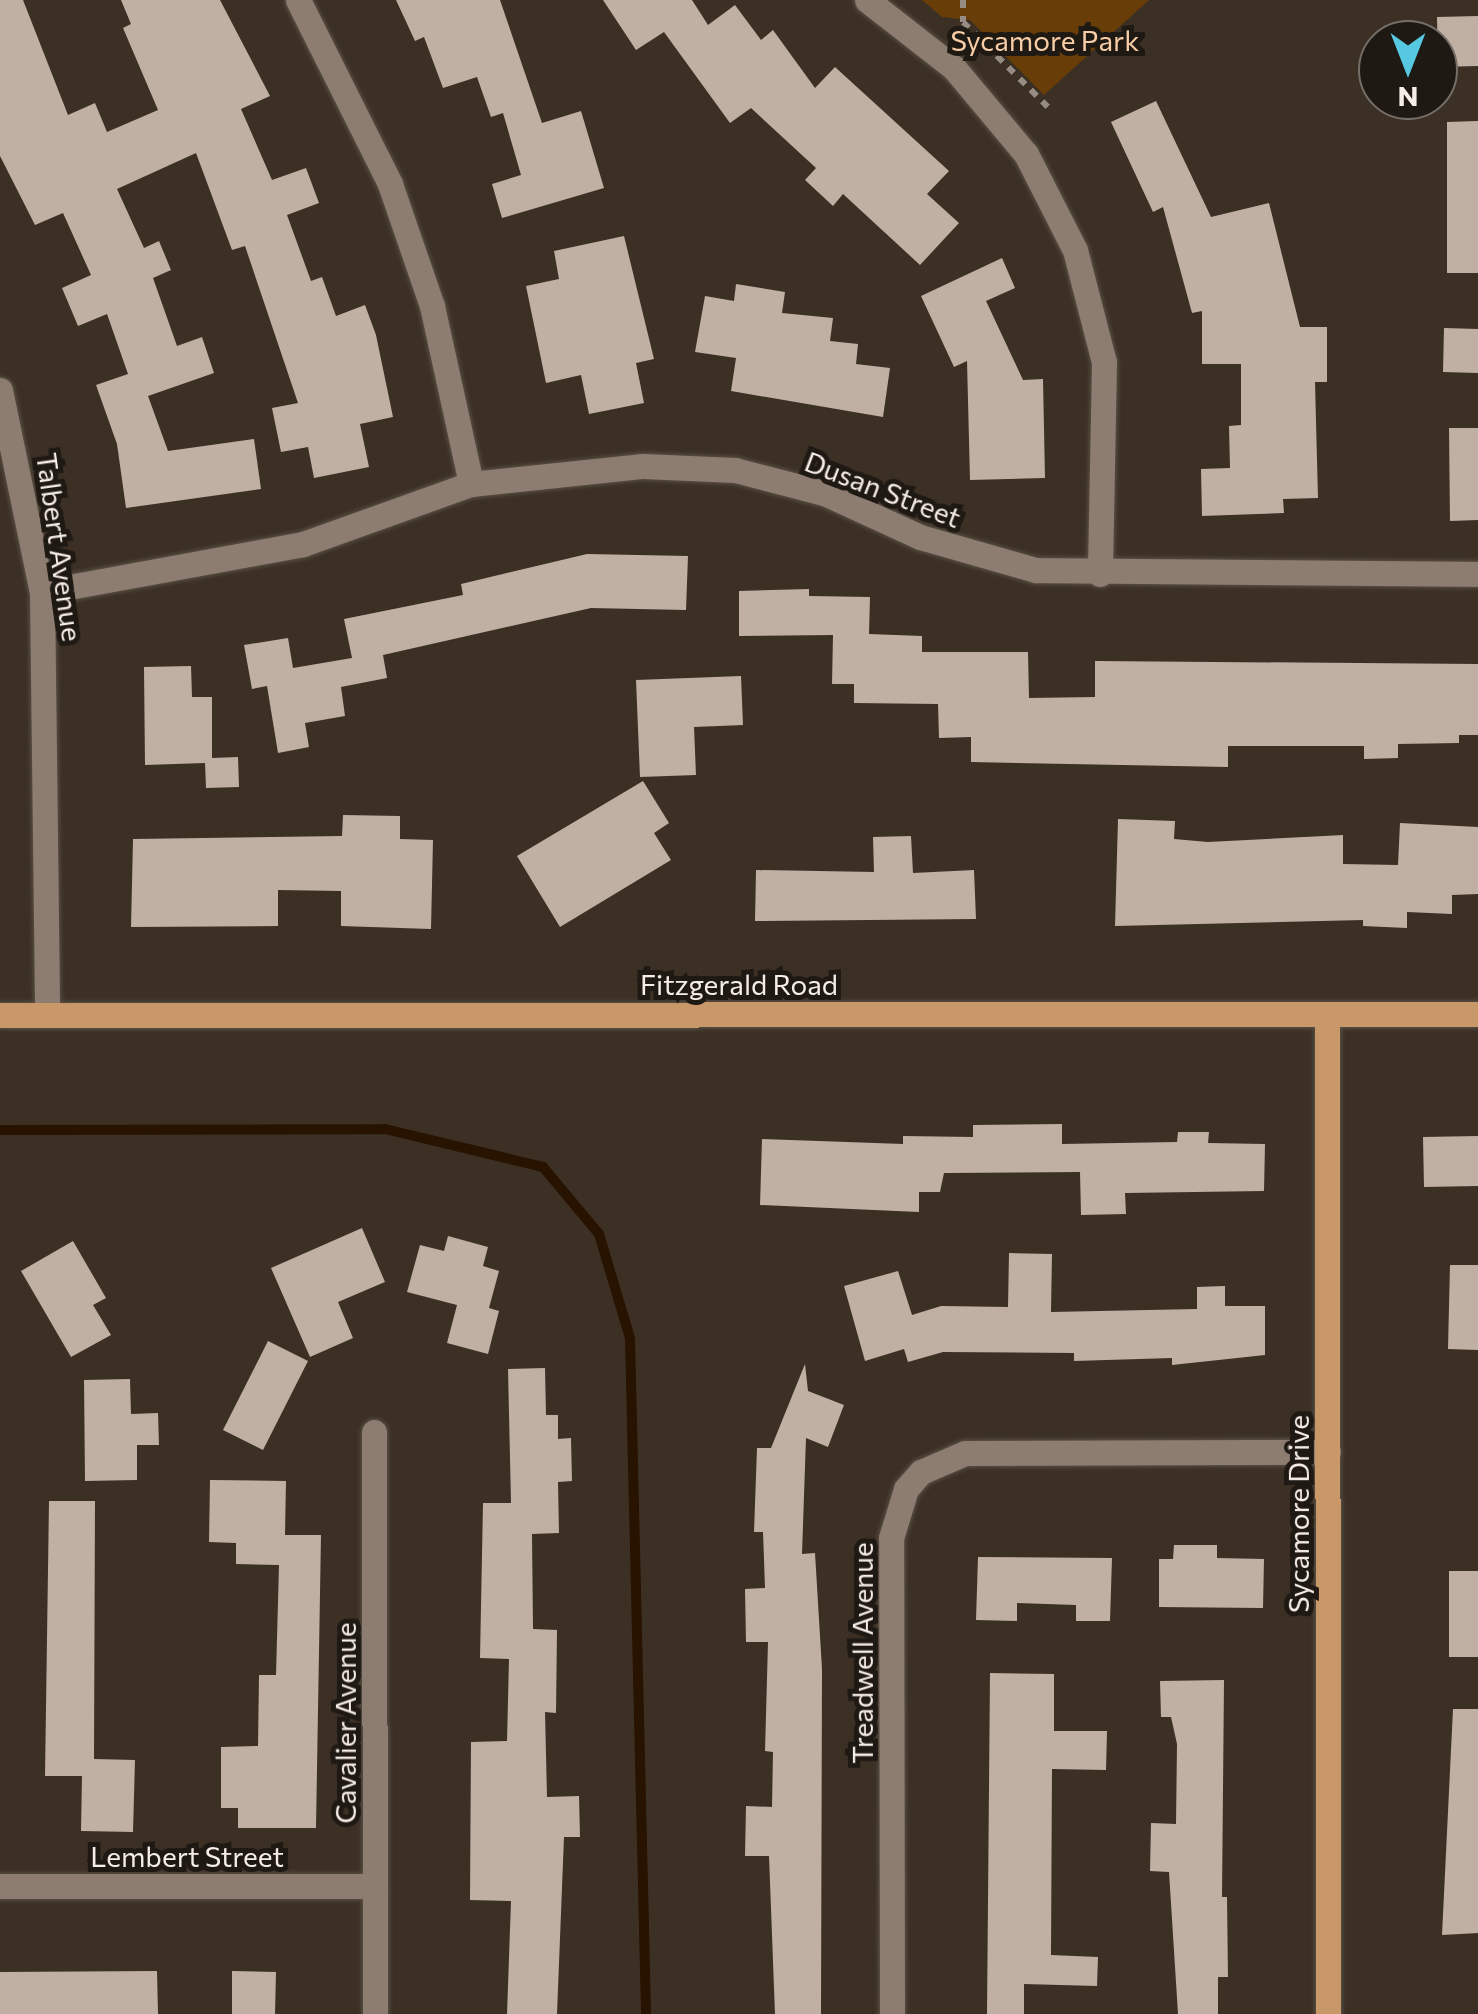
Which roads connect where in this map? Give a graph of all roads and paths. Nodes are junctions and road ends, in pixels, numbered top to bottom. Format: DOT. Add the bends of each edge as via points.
graph roads {
  1 [pos="298,0"];
  2 [pos="867,0"];
  3 [pos="963,0"];
  4 [pos="1048,108"];
  5 [pos="0,390"];
  6 [pos="471,484"];
  7 [pos="1100,574"];
  8 [pos="1478,574"];
  9 [pos="42,592"];
  10 [pos="0,1014"];
  11 [pos="47,1014"];
  12 [pos="1327,1014"];
  13 [pos="1478,1014"];
  14 [pos="374,1432"];
  15 [pos="1328,1452"];
  16 [pos="0,1886"];
  17 [pos="375,1886"];
  18 [pos="375,2014"];
  19 [pos="892,2014"];
  20 [pos="1328,2014"];
  1 -- 6 [label="street" via="390,184 432,306"];
  2 -- 7 [label="street" via="954,68 1026,154 1076,250 1104,362"];
  3 -- 4 [label="path" via="964,22"];
  5 -- 9 [label="street, Talbert Avenue"];
  6 -- 7 [label="street, Dusan Street" via="643,466 735,470 824,493 973,556"];
  6 -- 9 [label="street, Dusan Street" via="304,544"];
  7 -- 8 [label="street, Dusan Street"];
  9 -- 11 [label="street, Talbert Avenue"];
  10 -- 11 [label="main road, Fitzgerald Road"];
  11 -- 12 [label="main road, Fitzgerald Road"];
  12 -- 13 [label="main road, Fitzgerald Road"];
  12 -- 15 [label="main road, Sycamore Drive"];
  14 -- 17 [label="street, Cavalier Avenue"];
  15 -- 19 [label="street, Treadwell Avenue" via="966,1453 922,1472 906,1489 891,1538"];
  15 -- 20 [label="main road, Sycamore Drive"];
  16 -- 17 [label="street, Lembert Street"];
  17 -- 18 [label="street, Cavalier Avenue"];
}
